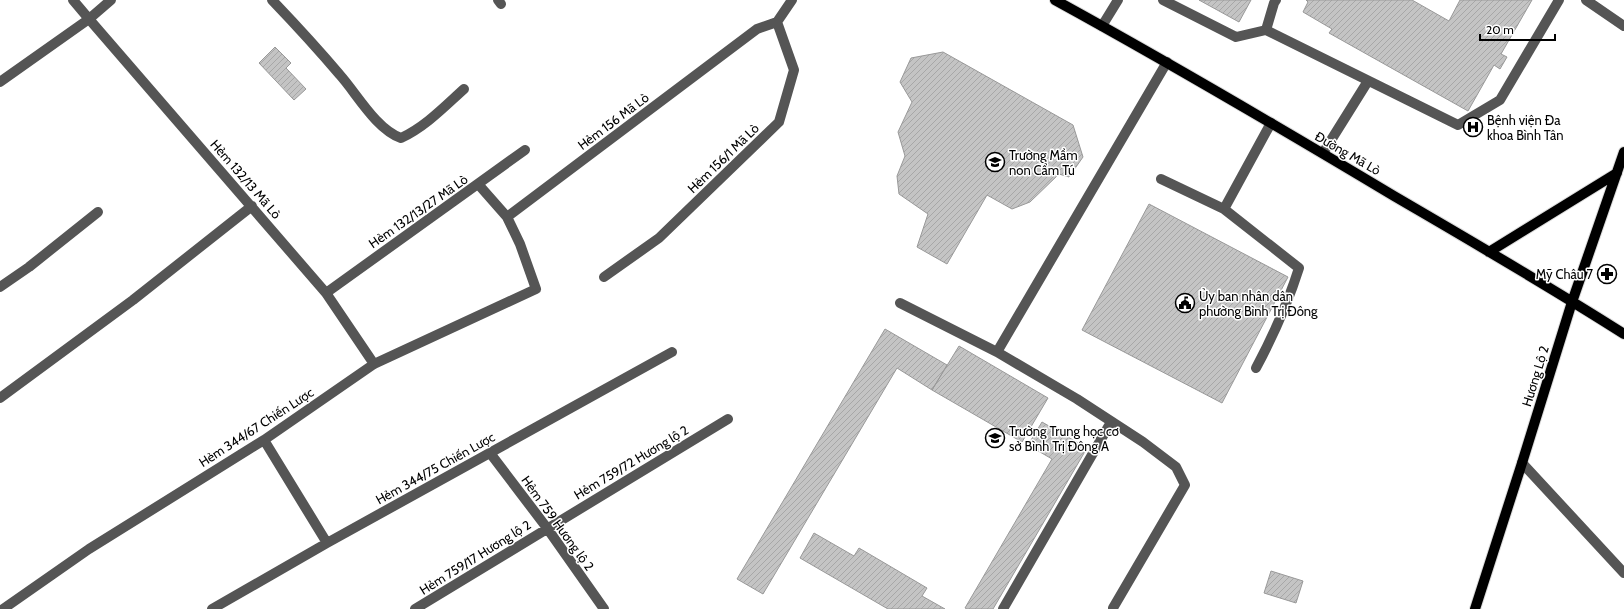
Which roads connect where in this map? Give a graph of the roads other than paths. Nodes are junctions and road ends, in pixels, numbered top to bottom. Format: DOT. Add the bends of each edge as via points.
graph roads {
  1 [pos="73,0"];
  2 [pos="111,0"];
  3 [pos="272,0"];
  4 [pos="792,0"];
  5 [pos="1055,0"];
  6 [pos="1118,0"];
  7 [pos="1163,0"];
  8 [pos="1276,0"];
  9 [pos="1559,0"];
  10 [pos="1586,0"];
  11 [pos="89,19"];
  12 [pos="777,22"];
  13 [pos="1102,26"];
  14 [pos="1624,26"];
  15 [pos="1266,30"];
  16 [pos="1167,62"];
  17 [pos="1368,81"];
  18 [pos="0,82"];
  19 [pos="464,89"];
  20 [pos="1271,123"];
  21 [pos="525,150"];
  22 [pos="1624,152"];
  23 [pos="1323,153"];
  24 [pos="1617,173"];
  25 [pos="1161,179"];
  26 [pos="478,184"];
  27 [pos="252,206"];
  28 [pos="1224,209"];
  29 [pos="98,212"];
  30 [pos="507,217"];
  31 [pos="1489,252"];
  32 [pos="604,277"];
  33 [pos="0,287"];
  34 [pos="326,293"];
  35 [pos="1572,302"];
  36 [pos="900,304"];
  37 [pos="1624,334"];
  38 [pos="672,352"];
  39 [pos="998,352"];
  40 [pos="374,364"];
  41 [pos="1256,368"];
  42 [pos="0,398"];
  43 [pos="728,419"];
  44 [pos="1111,422"];
  45 [pos="264,440"];
  46 [pos="490,454"];
  47 [pos="1522,463"];
  48 [pos="547,528"];
  49 [pos="328,543"];
  50 [pos="1624,573"];
  51 [pos="1113,608"];
  52 [pos="3,609"];
  53 [pos="212,609"];
  54 [pos="415,609"];
  55 [pos="604,609"];
  56 [pos="1003,609"];
  57 [pos="1475,609"];
  1 -- 11 [label="street, Hẻm 132/13 Mã Lò"];
  2 -- 11 [label="street"];
  3 -- 19 [label="street" via="390,134 401,138 412,133"];
  4 -- 12 [label="street"];
  5 -- 13 [label="main road, Đường Mã Lò"];
  6 -- 13 [label="street"];
  7 -- 15 [label="street" via="1236,37"];
  8 -- 15 [label="street"];
  9 -- 17 [label="street" via="1500,100 1458,125"];
  10 -- 14 [label="street"];
  11 -- 18 [label="street"];
  11 -- 27 [label="street, Hẻm 132/13 Mã Lò"];
  12 -- 30 [label="street, Hẻm 156 Mã Lò" via="757,29"];
  12 -- 32 [label="street, Hẻm 156/1 Mã Lò" via="794,70 779,122 659,238"];
  13 -- 16 [label="main road, Đường Mã Lò"];
  15 -- 17 [label="street"];
  16 -- 20 [label="main road, Đường Mã Lò"];
  16 -- 39 [label="street"];
  17 -- 23 [label="street"];
  20 -- 23 [label="main road, Đường Mã Lò"];
  20 -- 28 [label="street"];
  21 -- 26 [label="street, Hẻm 132/13/27 Mã Lò"];
  22 -- 24 [label="main road, Hương Lộ 2"];
  23 -- 31 [label="main road, Đường Mã Lò"];
  24 -- 31 [label="main road"];
  24 -- 35 [label="main road, Hương Lộ 2"];
  25 -- 28 [label="street"];
  26 -- 30 [label="street"];
  26 -- 34 [label="street, Hẻm 132/13/27 Mã Lò"];
  27 -- 34 [label="street, Hẻm 132/13 Mã Lò"];
  27 -- 42 [label="street" via="133,300"];
  28 -- 41 [label="street" via="1299,268 1292,291"];
  29 -- 33 [label="street"];
  30 -- 40 [label="street, Hẻm 344/67 Chiến Lược" via="536,289"];
  31 -- 35 [label="main road, Đường Mã Lò"];
  34 -- 40 [label="street, Hẻm 132/13 Mã Lò"];
  35 -- 37 [label="main road, Đường Mã Lò"];
  35 -- 47 [label="main road, Hương Lộ 2"];
  36 -- 39 [label="street"];
  38 -- 46 [label="street, Hẻm 344/75 Chiến Lược"];
  39 -- 44 [label="street"];
  40 -- 45 [label="street, Hẻm 344/67 Chiến Lược"];
  43 -- 48 [label="street, Hẻm 759/72 Hương lộ 2"];
  44 -- 51 [label="street" via="1176,467 1185,485"];
  44 -- 56 [label="street"];
  45 -- 49 [label="street"];
  45 -- 52 [label="street, Hẻm 344/67 Chiến Lược" via="89,550"];
  46 -- 48 [label="street, Hẻm 759 Hương lộ 2"];
  46 -- 49 [label="street, Hẻm 344/75 Chiến Lược"];
  47 -- 50 [label="street"];
  47 -- 57 [label="main road, Hương Lộ 2"];
  48 -- 54 [label="street, Hẻm 759/17 Hương lộ 2"];
  48 -- 55 [label="street, Hẻm 759 Hương lộ 2"];
  49 -- 53 [label="street, Hẻm 344/75 Chiến Lược"];
}
